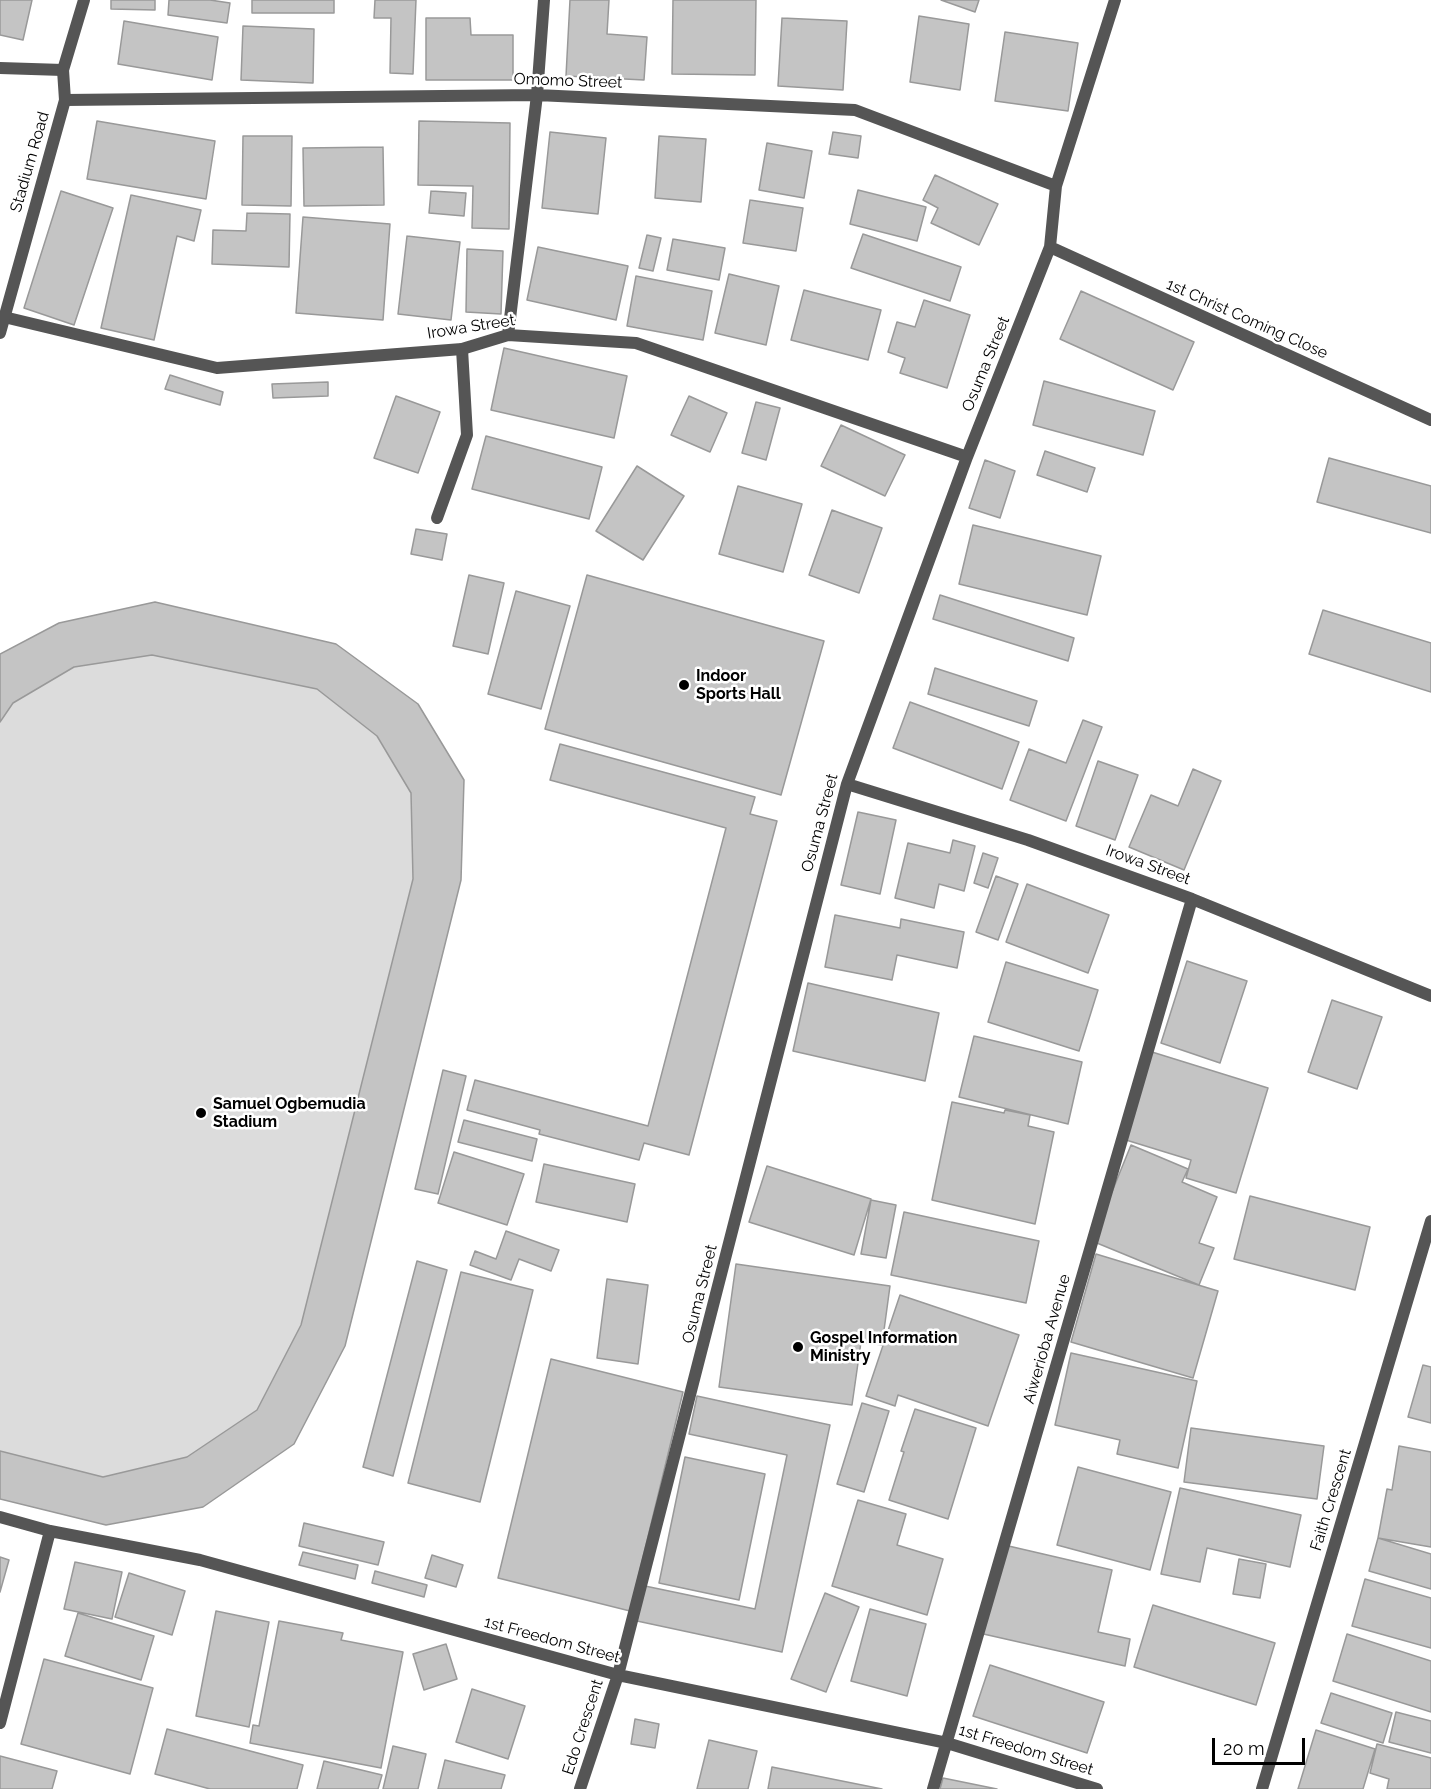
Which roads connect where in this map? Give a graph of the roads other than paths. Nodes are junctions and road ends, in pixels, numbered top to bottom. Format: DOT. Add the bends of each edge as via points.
graph roads {
  1 [pos="84,0"];
  2 [pos="544,0"];
  3 [pos="1115,0"];
  4 [pos="0,68"];
  5 [pos="63,70"];
  6 [pos="537,95"];
  7 [pos="65,100"];
  8 [pos="1056,186"];
  9 [pos="1050,247"];
  10 [pos="4,317"];
  11 [pos="0,333"];
  12 [pos="508,335"];
  13 [pos="462,348"];
  14 [pos="1431,420"];
  15 [pos="967,457"];
  16 [pos="436,518"];
  17 [pos="847,784"];
  18 [pos="1192,899"];
  19 [pos="1431,996"];
  20 [pos="1431,1221"];
  21 [pos="0,1517"];
  22 [pos="50,1531"];
  23 [pos="618,1675"];
  24 [pos="0,1723"];
  25 [pos="947,1743"];
  26 [pos="580,1789"];
  27 [pos="933,1789"];
  28 [pos="1097,1789"];
  29 [pos="1262,1789"];
  1 -- 5 [label="street, Stadium Road"];
  2 -- 6 [label="street"];
  3 -- 8 [label="street, Osuma Street"];
  4 -- 5 [label="street"];
  5 -- 7 [label="street, Stadium Road"];
  6 -- 7 [label="street, Omomo Street"];
  6 -- 8 [label="street, Omomo Street" via="855,110"];
  6 -- 12 [label="street"];
  7 -- 10 [label="street, Stadium Road"];
  8 -- 9 [label="street, Osuma Street"];
  9 -- 14 [label="street, 1st Christ Coming Close"];
  9 -- 15 [label="street, Osuma Street"];
  10 -- 11 [label="street, Stadium Road"];
  10 -- 13 [label="street, Irowa Street" via="217,368"];
  12 -- 13 [label="street, Irowa Street"];
  12 -- 15 [label="street, Irowa Street" via="636,343"];
  13 -- 16 [label="street" via="467,435"];
  15 -- 17 [label="street, Osuma Street"];
  17 -- 18 [label="street, Irowa Street" via="1028,840"];
  17 -- 23 [label="street, Osuma Street"];
  18 -- 19 [label="street, Irowa Street"];
  18 -- 25 [label="street, Aiwerioba Avenue"];
  20 -- 29 [label="street, Faith Crescent"];
  21 -- 22 [label="street, 1st Freedom Street"];
  22 -- 23 [label="street, 1st Freedom Street" via="200,1560"];
  22 -- 24 [label="street"];
  23 -- 25 [label="street, 1st Freedom Street"];
  23 -- 26 [label="street, Edo Crescent"];
  25 -- 27 [label="street, Aiwerioba Avenue"];
  25 -- 28 [label="street, 1st Freedom Street"];
}
